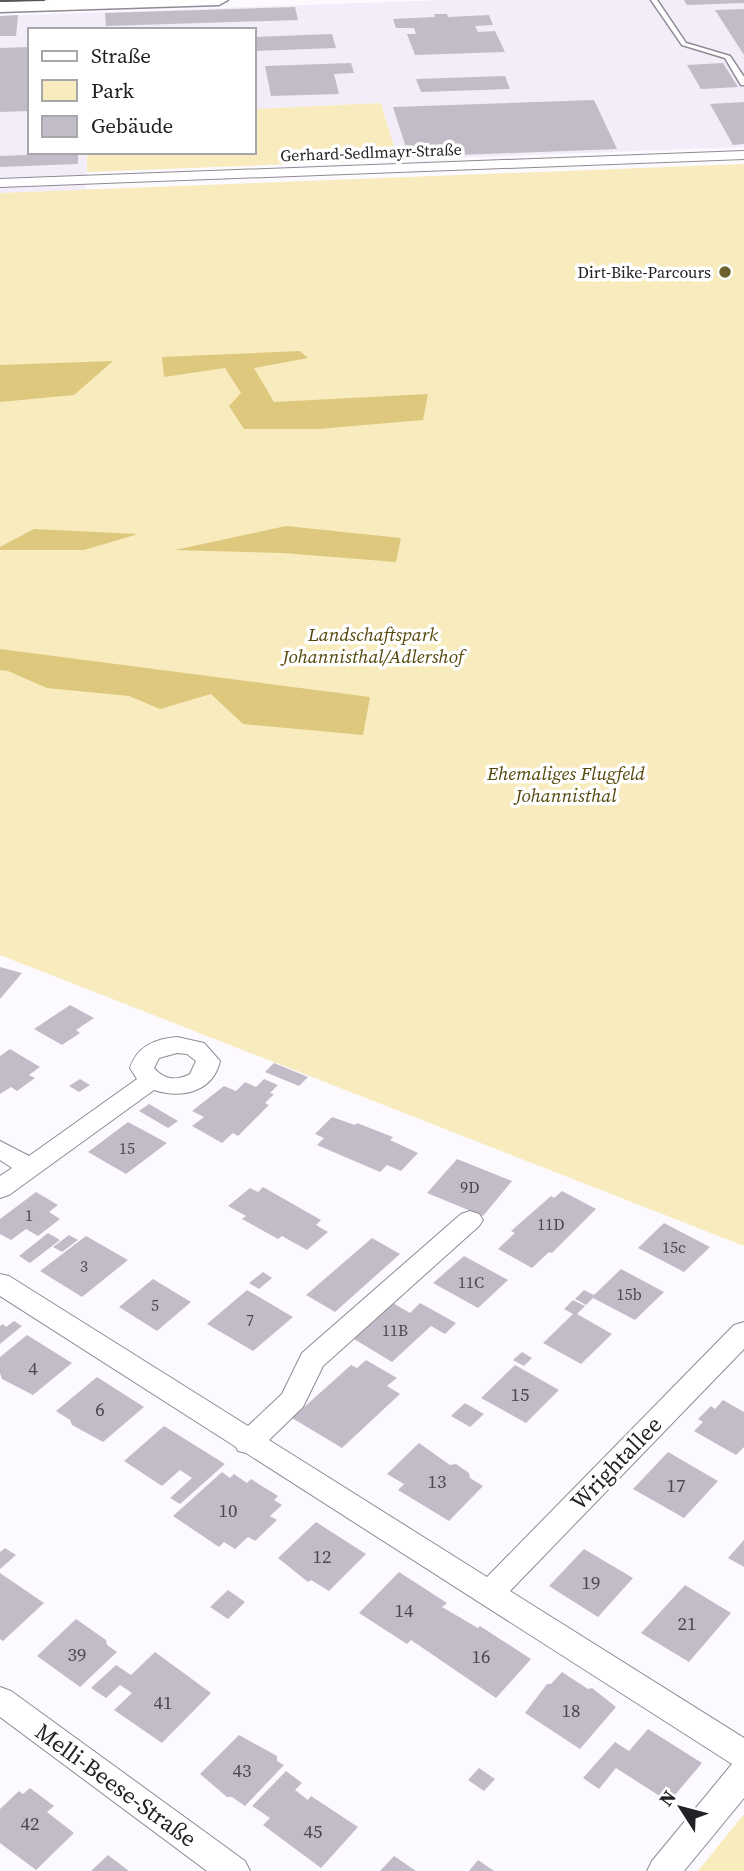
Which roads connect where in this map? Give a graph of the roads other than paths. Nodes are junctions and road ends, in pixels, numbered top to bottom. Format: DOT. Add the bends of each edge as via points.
graph roads {
  1 [pos="219,0"];
  2 [pos="654,0"];
  3 [pos="0,7"];
  4 [pos="744,83"];
  5 [pos="744,155"];
  6 [pos="0,183"];
  7 [pos="151,1081"];
  8 [pos="0,1149"];
  9 [pos="29,1167"];
  10 [pos="0,1189"];
  11 [pos="470,1220"];
  12 [pos="0,1283"];
  13 [pos="744,1332"];
  14 [pos="248,1443"];
  15 [pos="489,1594"];
  16 [pos="0,1699"];
  17 [pos="744,1755"];
  18 [pos="744,1774"];
  19 [pos="233,1871"];
  20 [pos="664,1871"];
  1 -- 3 [label="main road"];
  2 -- 4 [label="lane" via="684,44 727,57"];
  5 -- 6 [label="street, Gerhard-Sedlmayr-Straße"];
  7 -- 9 [label="street"];
  8 -- 9 [label="street"];
  9 -- 10 [label="street"];
  11 -- 14 [label="street" via="312,1360 293,1401"];
  12 -- 14 [label="street"];
  13 -- 15 [label="street, Wrightallee"];
  14 -- 15 [label="street"];
  15 -- 17 [label="street"];
  16 -- 19 [label="street, Melli-Beese-Straße"];
  18 -- 20 [label="street"];
}
